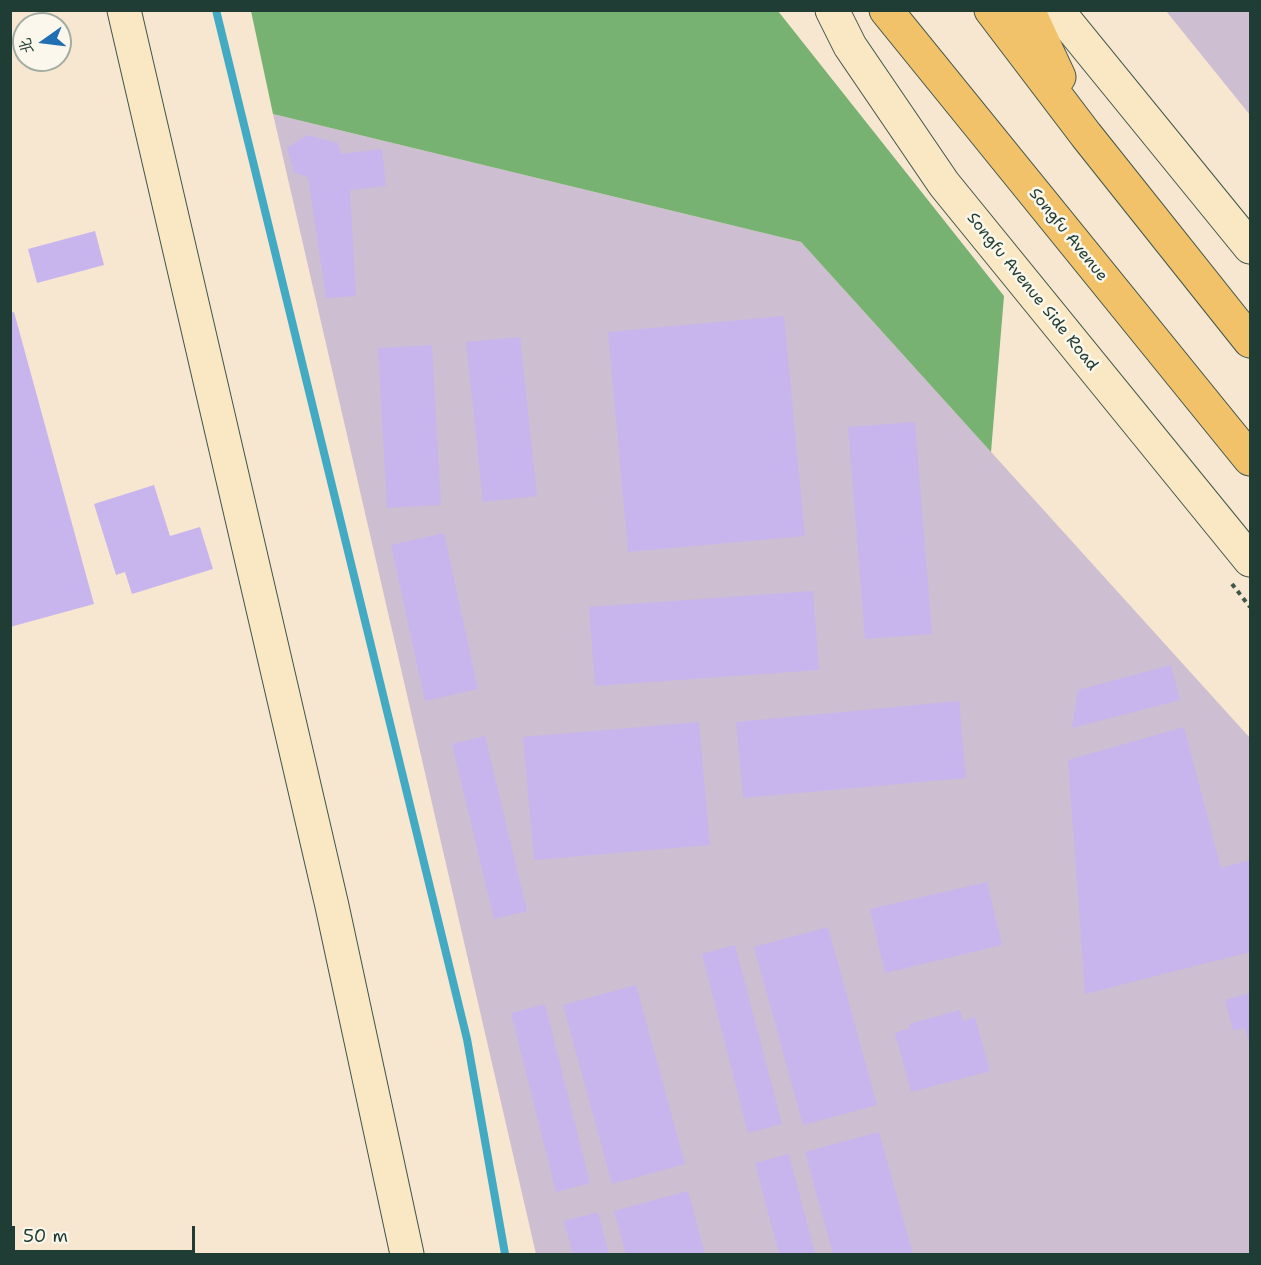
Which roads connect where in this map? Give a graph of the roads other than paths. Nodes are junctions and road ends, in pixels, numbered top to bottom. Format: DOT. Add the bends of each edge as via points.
graph roads {
  1 [pos="124,10"];
  2 [pos="832,10"];
  3 [pos="886,10"];
  4 [pos="991,10"];
  5 [pos="1028,10"];
  6 [pos="1058,10"];
  7 [pos="1086,135"];
  8 [pos="1251,247"];
  9 [pos="1251,341"];
  10 [pos="1251,459"];
  11 [pos="1251,560"];
  12 [pos="406,1254"];
  1 -- 12 [label="street" via="332,906"];
  2 -- 11 [label="street, Songfu Avenue Side Road" via="850,46 944,184"];
  3 -- 10 [label="main road, Songfu Avenue"];
  4 -- 7 [label="main road"];
  5 -- 7 [label="main road"];
  6 -- 8 [label="street"];
  7 -- 9 [label="main road"];
}
